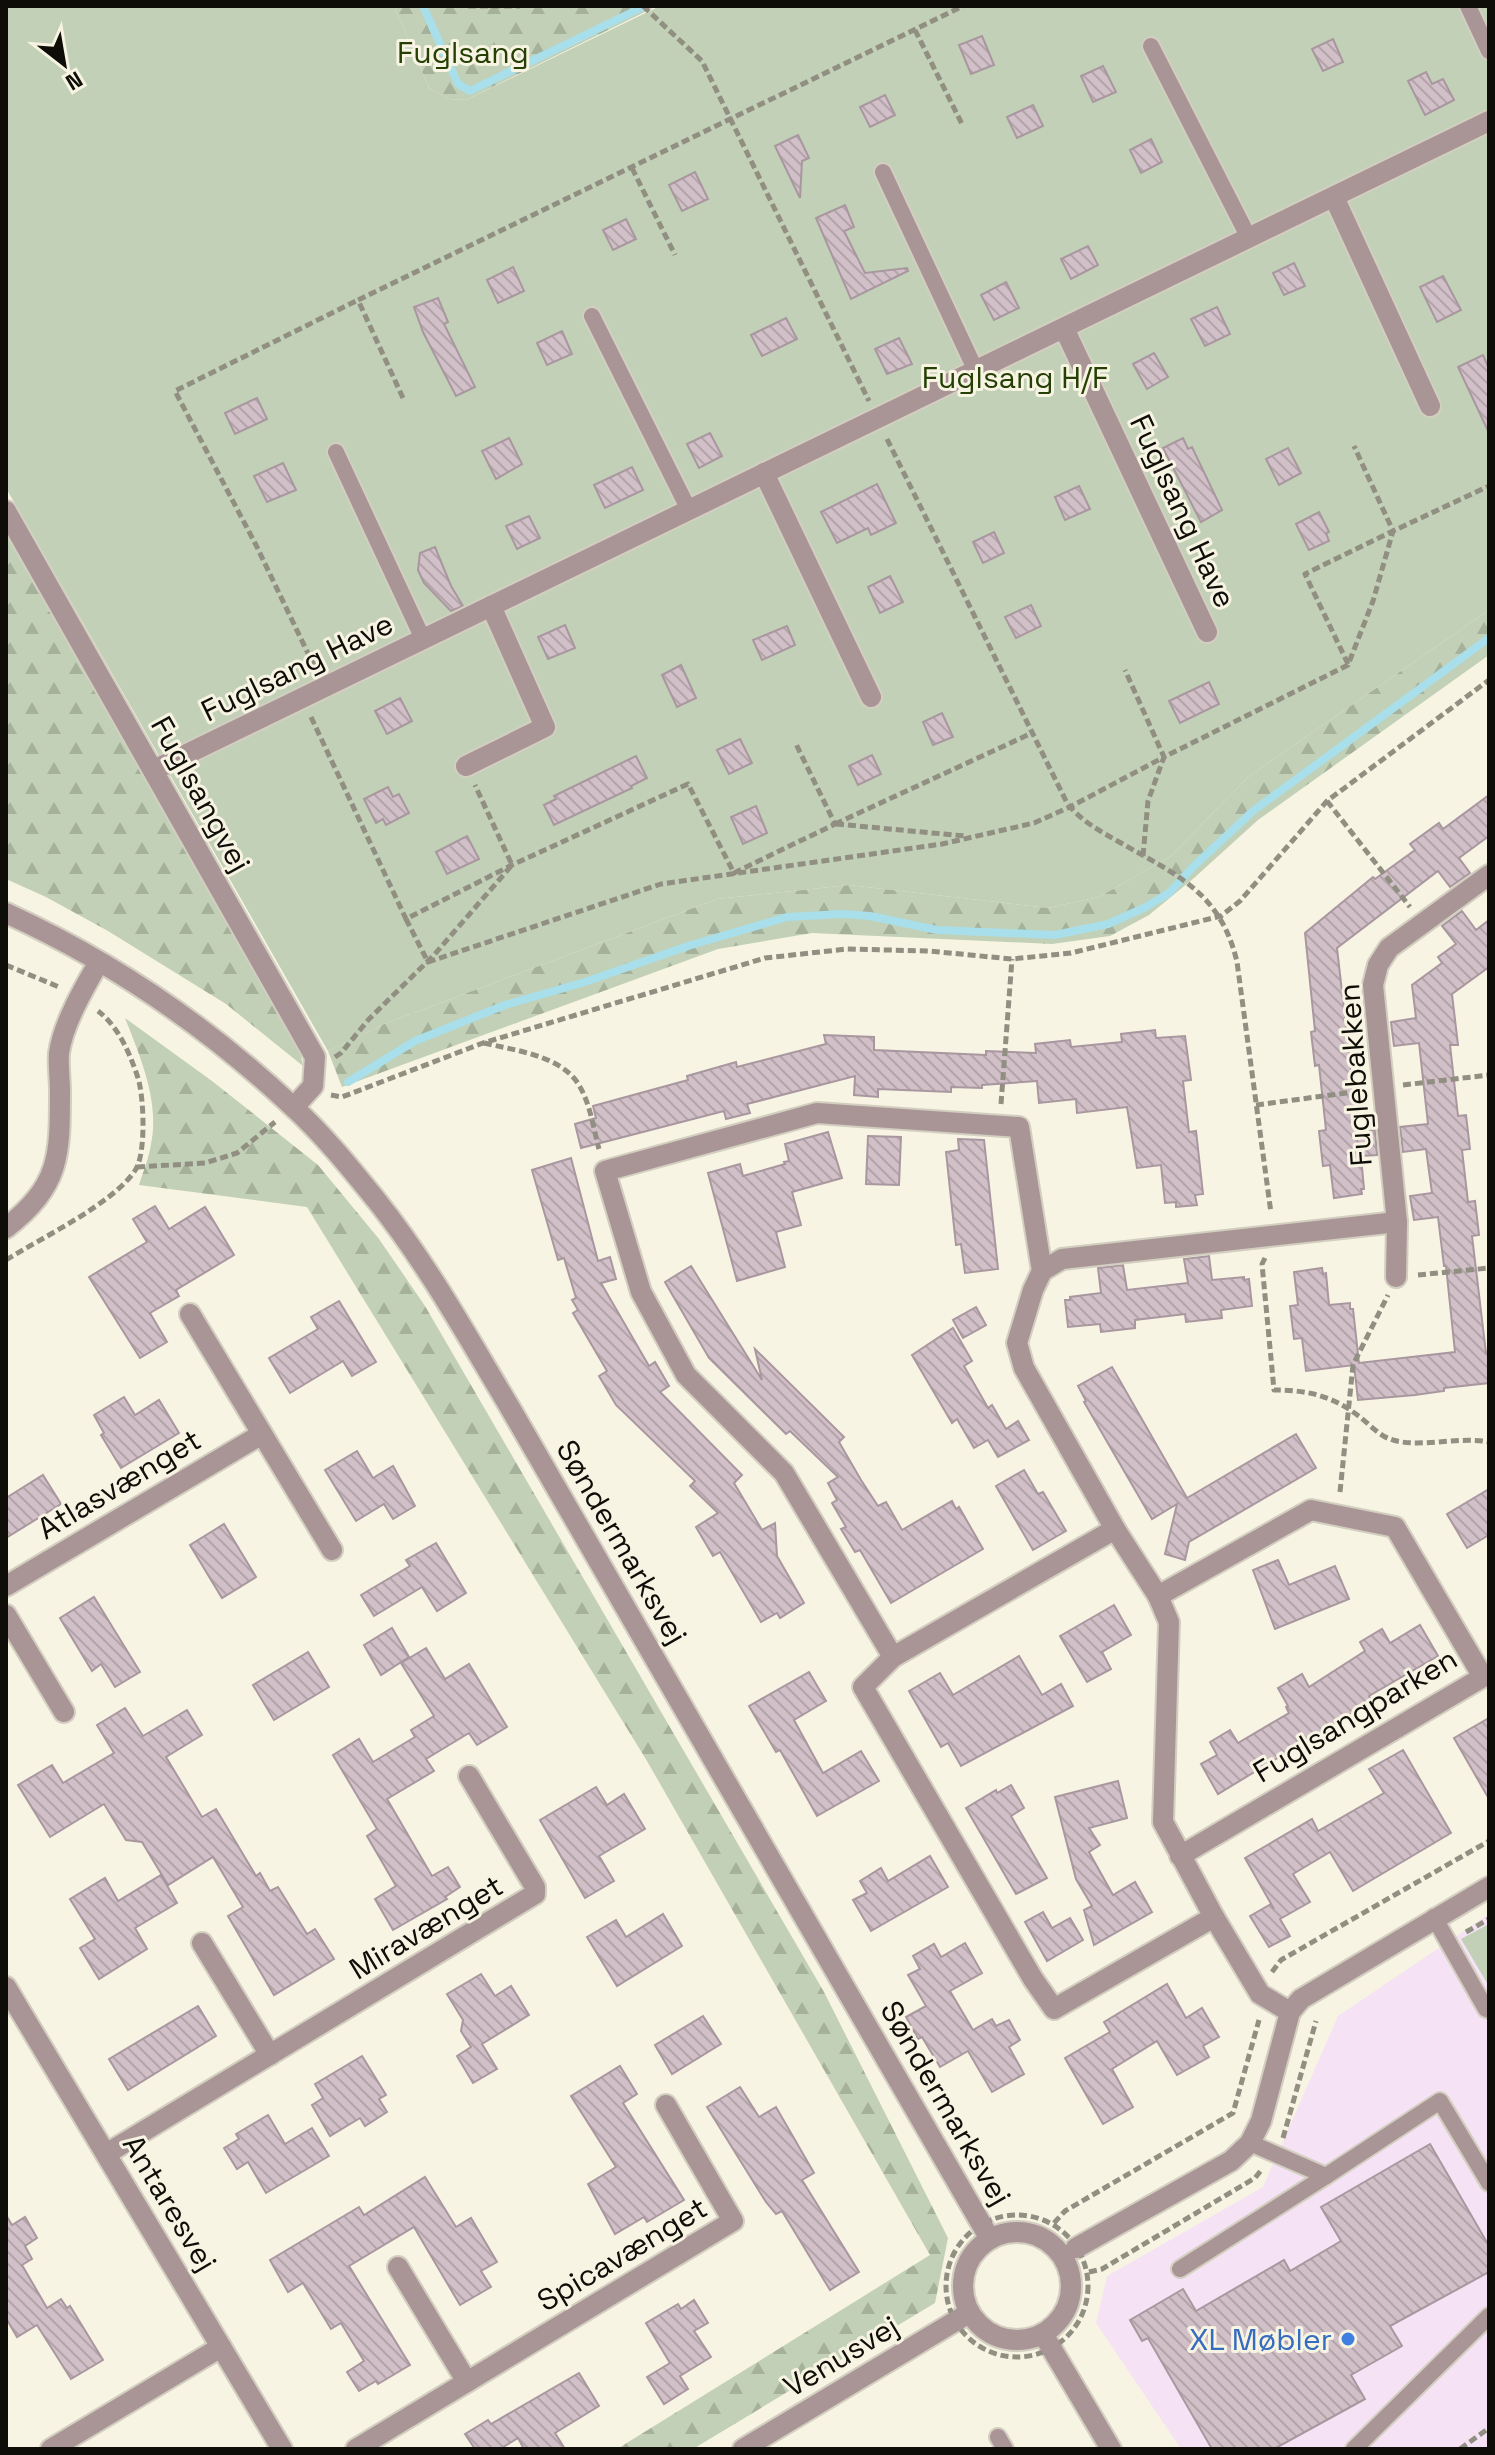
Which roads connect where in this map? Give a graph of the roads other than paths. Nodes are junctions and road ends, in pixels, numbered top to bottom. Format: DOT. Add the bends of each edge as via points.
graph roads {
  1 [pos="1468,6"];
  2 [pos="1151,46"];
  3 [pos="1489,51"];
  4 [pos="1489,121"];
  5 [pos="883,172"];
  6 [pos="1334,197"];
  7 [pos="1249,238"];
  8 [pos="592,316"];
  9 [pos="1064,328"];
  10 [pos="976,371"];
  11 [pos="1430,406"];
  12 [pos="336,452"];
  13 [pos="764,473"];
  14 [pos="689,510"];
  15 [pos="6,511"];
  16 [pos="491,606"];
  17 [pos="1207,632"];
  18 [pos="423,639"];
  19 [pos="871,697"];
  20 [pos="466,766"];
  21 [pos="154,770"];
  22 [pos="1489,875"];
  23 [pos="6,913"];
  24 [pos="99,962"];
  25 [pos="294,1107"];
  26 [pos="1397,1222"];
  27 [pos="6,1228"];
  28 [pos="1042,1271"];
  29 [pos="1396,1277"];
  30 [pos="190,1314"];
  31 [pos="262,1434"];
  32 [pos="1115,1529"];
  33 [pos="332,1550"];
  34 [pos="6,1586"];
  35 [pos="1158,1596"];
  36 [pos="6,1615"];
  37 [pos="893,1657"];
  38 [pos="64,1712"];
  39 [pos="469,1776"];
  40 [pos="1180,1856"];
  41 [pos="1489,1887"];
  42 [pos="1214,1917"];
  43 [pos="1434,1917"];
  44 [pos="202,1943"];
  45 [pos="6,1987"];
  46 [pos="1489,2010"];
  47 [pos="1290,2012"];
  48 [pos="270,2055"];
  49 [pos="666,2105"];
  50 [pos="1250,2143"];
  51 [pos="106,2154"];
  52 [pos="1326,2176"];
  53 [pos="1489,2183"];
  54 [pos="986,2232"];
  55 [pos="1069,2252"];
  56 [pos="398,2267"];
  57 [pos="1180,2269"];
  58 [pos="1489,2316"];
  59 [pos="964,2317"];
  60 [pos="1047,2342"];
  61 [pos="221,2347"];
  62 [pos="467,2382"];
  63 [pos="79,2442"];
  64 [pos="51,2449"];
  65 [pos="282,2449"];
  66 [pos="356,2449"];
  67 [pos="743,2449"];
  68 [pos="1111,2449"];
  69 [pos="1354,2449"];
  1 -- 3 [label="lane"];
  2 -- 7 [label="lane"];
  4 -- 6 [label="street, Fuglsang Have"];
  5 -- 10 [label="lane"];
  6 -- 7 [label="street, Fuglsang Have"];
  6 -- 11 [label="street"];
  7 -- 9 [label="street, Fuglsang Have"];
  8 -- 14 [label="lane"];
  9 -- 10 [label="street, Fuglsang Have"];
  9 -- 17 [label="street, Fuglsang Have"];
  10 -- 13 [label="street, Fuglsang Have"];
  12 -- 18 [label="lane, Fuglsang Have"];
  13 -- 14 [label="street, Fuglsang Have"];
  13 -- 19 [label="street"];
  14 -- 16 [label="street, Fuglsang Have"];
  15 -- 21 [label="street, Fuglsangvej"];
  16 -- 18 [label="street, Fuglsang Have"];
  16 -- 20 [label="street" via="545,727"];
  18 -- 21 [label="street, Fuglsang Have"];
  21 -- 25 [label="street, Fuglsangvej" via="315,1057 313,1078"];
  22 -- 26 [label="street, Fuglebakken" via="1389,948 1378,965 1373,985"];
  23 -- 24 [label="street, Søndermarksvej"];
  24 -- 25 [label="street, Søndermarksvej" via="200,1028"];
  24 -- 27 [label="street" via="59,1052 60,1139 54,1170 31,1208"];
  25 -- 54 [label="street, Søndermarksvej" via="378,1202 430,1275"];
  26 -- 28 [label="street" via="1062,1259"];
  26 -- 29 [label="street, Fuglebakken"];
  28 -- 32 [label="street" via="1017,1343 1024,1368"];
  28 -- 37 [label="street" via="1019,1127 817,1113 605,1171 641,1292 686,1375 784,1473"];
  30 -- 31 [label="street"];
  31 -- 33 [label="street"];
  31 -- 34 [label="street, Atlasvænget"];
  32 -- 35 [label="street"];
  32 -- 37 [label="street"];
  35 -- 40 [label="street" via="1169,1622 1163,1822"];
  35 -- 40 [label="street, Fuglsangparken" via="1311,1510 1395,1527 1483,1677"];
  36 -- 38 [label="street"];
  37 -- 42 [label="street" via="863,1687 1054,2009"];
  39 -- 48 [label="street, Miravænget" via="535,1894"];
  40 -- 42 [label="street"];
  41 -- 43 [label="street"];
  42 -- 47 [label="street" via="1260,1994"];
  43 -- 46 [label="lane"];
  43 -- 47 [label="street" via="1301,1999"];
  44 -- 48 [label="street"];
  45 -- 51 [label="street, Antaresvej"];
  47 -- 50 [label="street" via="1261,2121"];
  48 -- 51 [label="street, Miravænget"];
  49 -- 62 [label="street, Spicavænget" via="733,2221"];
  50 -- 52 [label="lane"];
  50 -- 55 [label="street" via="1231,2161"];
  51 -- 61 [label="street, Antaresvej"];
  52 -- 53 [label="lane" via="1440,2101"];
  52 -- 57 [label="lane"];
  54 -- 55 [label="street" via="1021,2232"];
  54 -- 59 [label="street" via="964,2272"];
  55 -- 60 [label="street" via="1067,2308"];
  56 -- 62 [label="street"];
  58 -- 69 [label="lane"];
  59 -- 60 [label="street" via="994,2336"];
  59 -- 67 [label="street, Venusvej"];
  60 -- 68 [label="street"];
  61 -- 63 [label="street"];
  61 -- 65 [label="street, Antaresvej"];
  62 -- 66 [label="street, Spicavænget"];
  63 -- 64 [label="street"];
}
